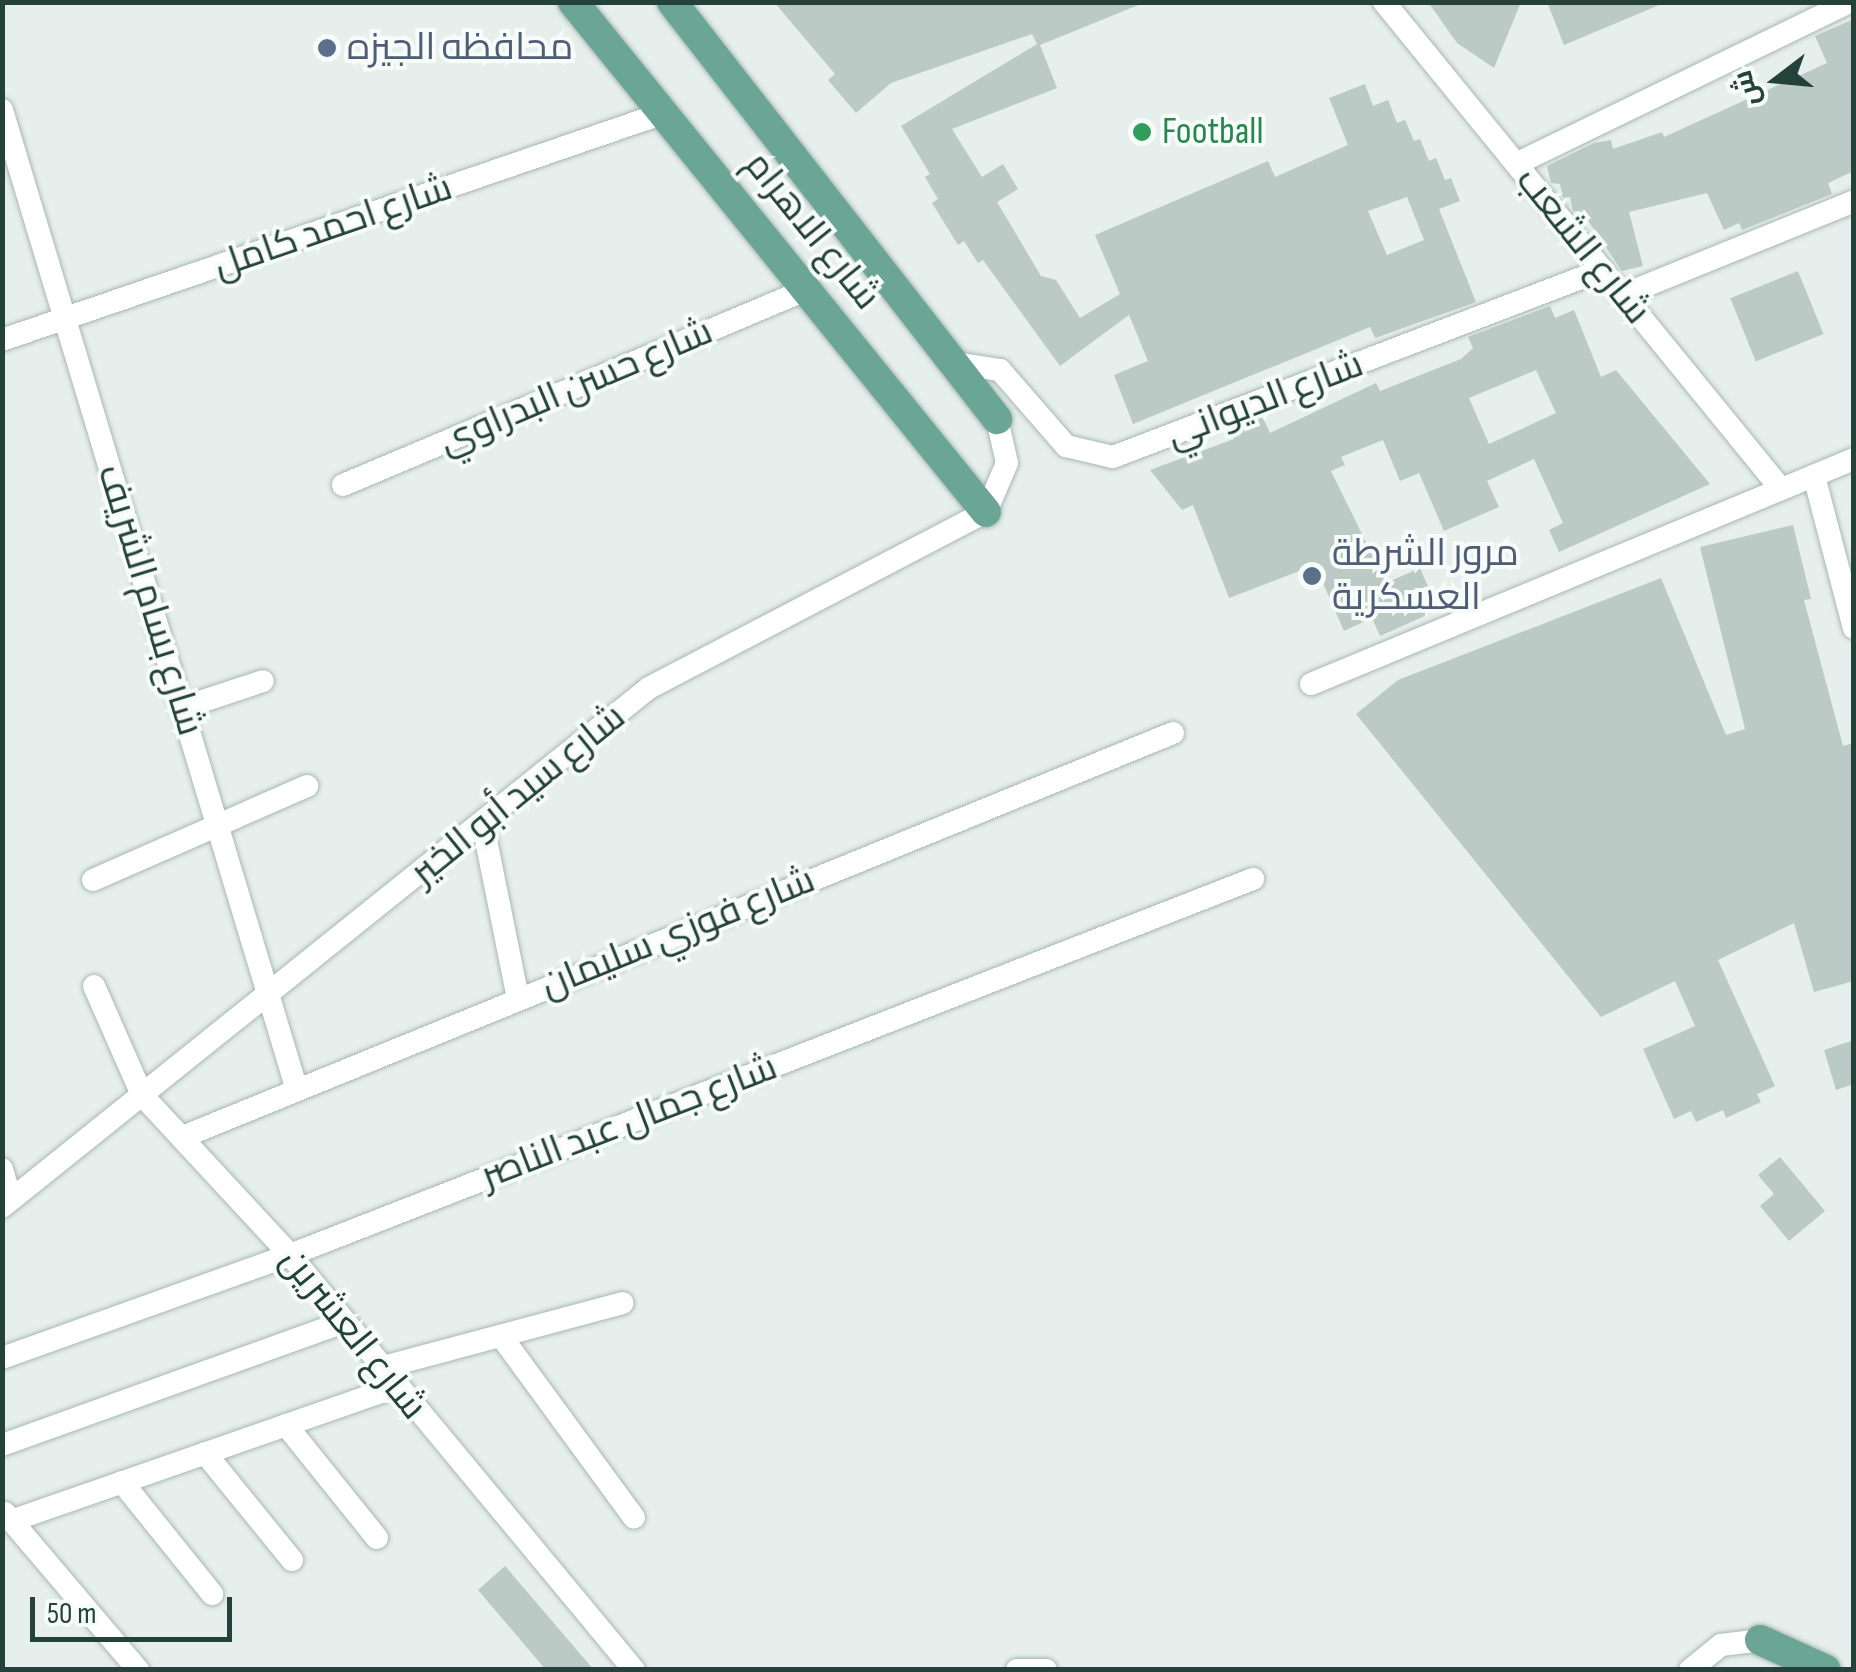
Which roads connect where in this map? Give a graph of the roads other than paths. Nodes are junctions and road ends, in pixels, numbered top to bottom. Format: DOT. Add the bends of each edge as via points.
graph roads {
  1 [pos="573,2"];
  2 [pos="672,2"];
  3 [pos="1849,2"];
  4 [pos="1393,6"];
  5 [pos="2,110"];
  6 [pos="664,113"];
  7 [pos="1516,164"];
  8 [pos="1854,200"];
  9 [pos="1602,270"];
  10 [pos="808,290"];
  11 [pos="1623,295"];
  12 [pos="65,318"];
  13 [pos="2,340"];
  14 [pos="953,363"];
  15 [pos="997,419"];
  16 [pos="1854,459"];
  17 [pos="1814,476"];
  18 [pos="343,485"];
  19 [pos="1781,489"];
  20 [pos="986,512"];
  21 [pos="1854,628"];
  22 [pos="264,681"];
  23 [pos="1311,684"];
  24 [pos="182,708"];
  25 [pos="1173,733"];
  26 [pos="307,786"];
  27 [pos="483,825"];
  28 [pos="218,826"];
  29 [pos="1253,879"];
  30 [pos="93,880"];
  31 [pos="94,986"];
  32 [pos="268,994"];
  33 [pos="518,998"];
  34 [pos="296,1090"];
  35 [pos="142,1095"];
  36 [pos="185,1136"];
  37 [pos="2,1169"];
  38 [pos="7,1204"];
  39 [pos="290,1255"];
  40 [pos="622,1303"];
  41 [pos="344,1322"];
  42 [pos="501,1336"];
  43 [pos="2,1358"];
  44 [pos="380,1368"];
  45 [pos="396,1387"];
  46 [pos="286,1425"];
  47 [pos="2,1445"];
  48 [pos="205,1453"];
  49 [pos="122,1482"];
  50 [pos="7,1516"];
  51 [pos="634,1518"];
  52 [pos="377,1538"];
  53 [pos="292,1560"];
  54 [pos="212,1594"];
  55 [pos="1760,1640"];
  56 [pos="138,1670"];
  57 [pos="634,1670"];
  58 [pos="1018,1670"];
  59 [pos="1046,1670"];
  60 [pos="1690,1670"];
  61 [pos="1826,1670"];
  1 -- 6 [label="main road, شارع الاهرام"];
  2 -- 14 [label="main road, شارع الاهرام"];
  3 -- 7 [label="street"];
  4 -- 7 [label="street, شارع الشعب"];
  5 -- 12 [label="street, شارع بسام الشريف"];
  6 -- 10 [label="main road, شارع الاهرام"];
  6 -- 12 [label="street, شارع احمد كامل"];
  7 -- 9 [label="street, شارع الشعب"];
  8 -- 11 [label="street"];
  9 -- 11 [label="street, شارع الشعب"];
  9 -- 14 [label="street, شارع الديواني" via="1112,457 1066,446 1000,370"];
  10 -- 18 [label="street, شارع حسن البدراوي"];
  10 -- 20 [label="main road, شارع الاهرام"];
  11 -- 19 [label="street, شارع الشعب"];
  12 -- 13 [label="street, شارع احمد كامل"];
  12 -- 24 [label="street, شارع بسام الشريف"];
  14 -- 15 [label="main road, شارع الاهرام"];
  15 -- 20 [label="street" via="1007,463"];
  16 -- 17 [label="street"];
  17 -- 19 [label="street"];
  17 -- 21 [label="street"];
  19 -- 23 [label="street"];
  20 -- 27 [label="street, شارع سيد أبو الخير" via="650,688"];
  22 -- 24 [label="street"];
  24 -- 28 [label="street, شارع بسام الشريف"];
  25 -- 33 [label="street, شارع فوزي سليمان"];
  26 -- 28 [label="street"];
  27 -- 32 [label="street, شارع سيد أبو الخير"];
  27 -- 33 [label="street"];
  28 -- 30 [label="street"];
  28 -- 32 [label="street, شارع بسام الشريف"];
  29 -- 39 [label="street, شارع جمال عبد الناصر"];
  31 -- 35 [label="street, شارع العشرين"];
  32 -- 34 [label="street, شارع بسام الشريف"];
  32 -- 35 [label="street, شارع سيد أبو الخير"];
  33 -- 34 [label="street, شارع فوزي سليمان"];
  34 -- 36 [label="street, شارع فوزي سليمان"];
  35 -- 36 [label="street, شارع العشرين"];
  35 -- 38 [label="street, شارع سيد أبو الخير"];
  36 -- 39 [label="street, شارع العشرين"];
  37 -- 38 [label="street"];
  39 -- 41 [label="street, شارع العشرين"];
  39 -- 43 [label="street, شارع جمال عبد الناصر"];
  40 -- 42 [label="street"];
  41 -- 44 [label="street, شارع العشرين"];
  41 -- 47 [label="street"];
  42 -- 44 [label="street"];
  42 -- 51 [label="street"];
  44 -- 45 [label="street, شارع العشرين"];
  45 -- 46 [label="street"];
  45 -- 57 [label="street, شارع العشرين"];
  46 -- 48 [label="street"];
  46 -- 52 [label="street"];
  48 -- 49 [label="street"];
  48 -- 53 [label="street"];
  49 -- 50 [label="street"];
  49 -- 54 [label="street"];
  50 -- 56 [label="street"];
  55 -- 60 [label="street" via="1721,1645"];
  55 -- 61 [label="main road"];
  58 -- 59 [label="street"];
}
